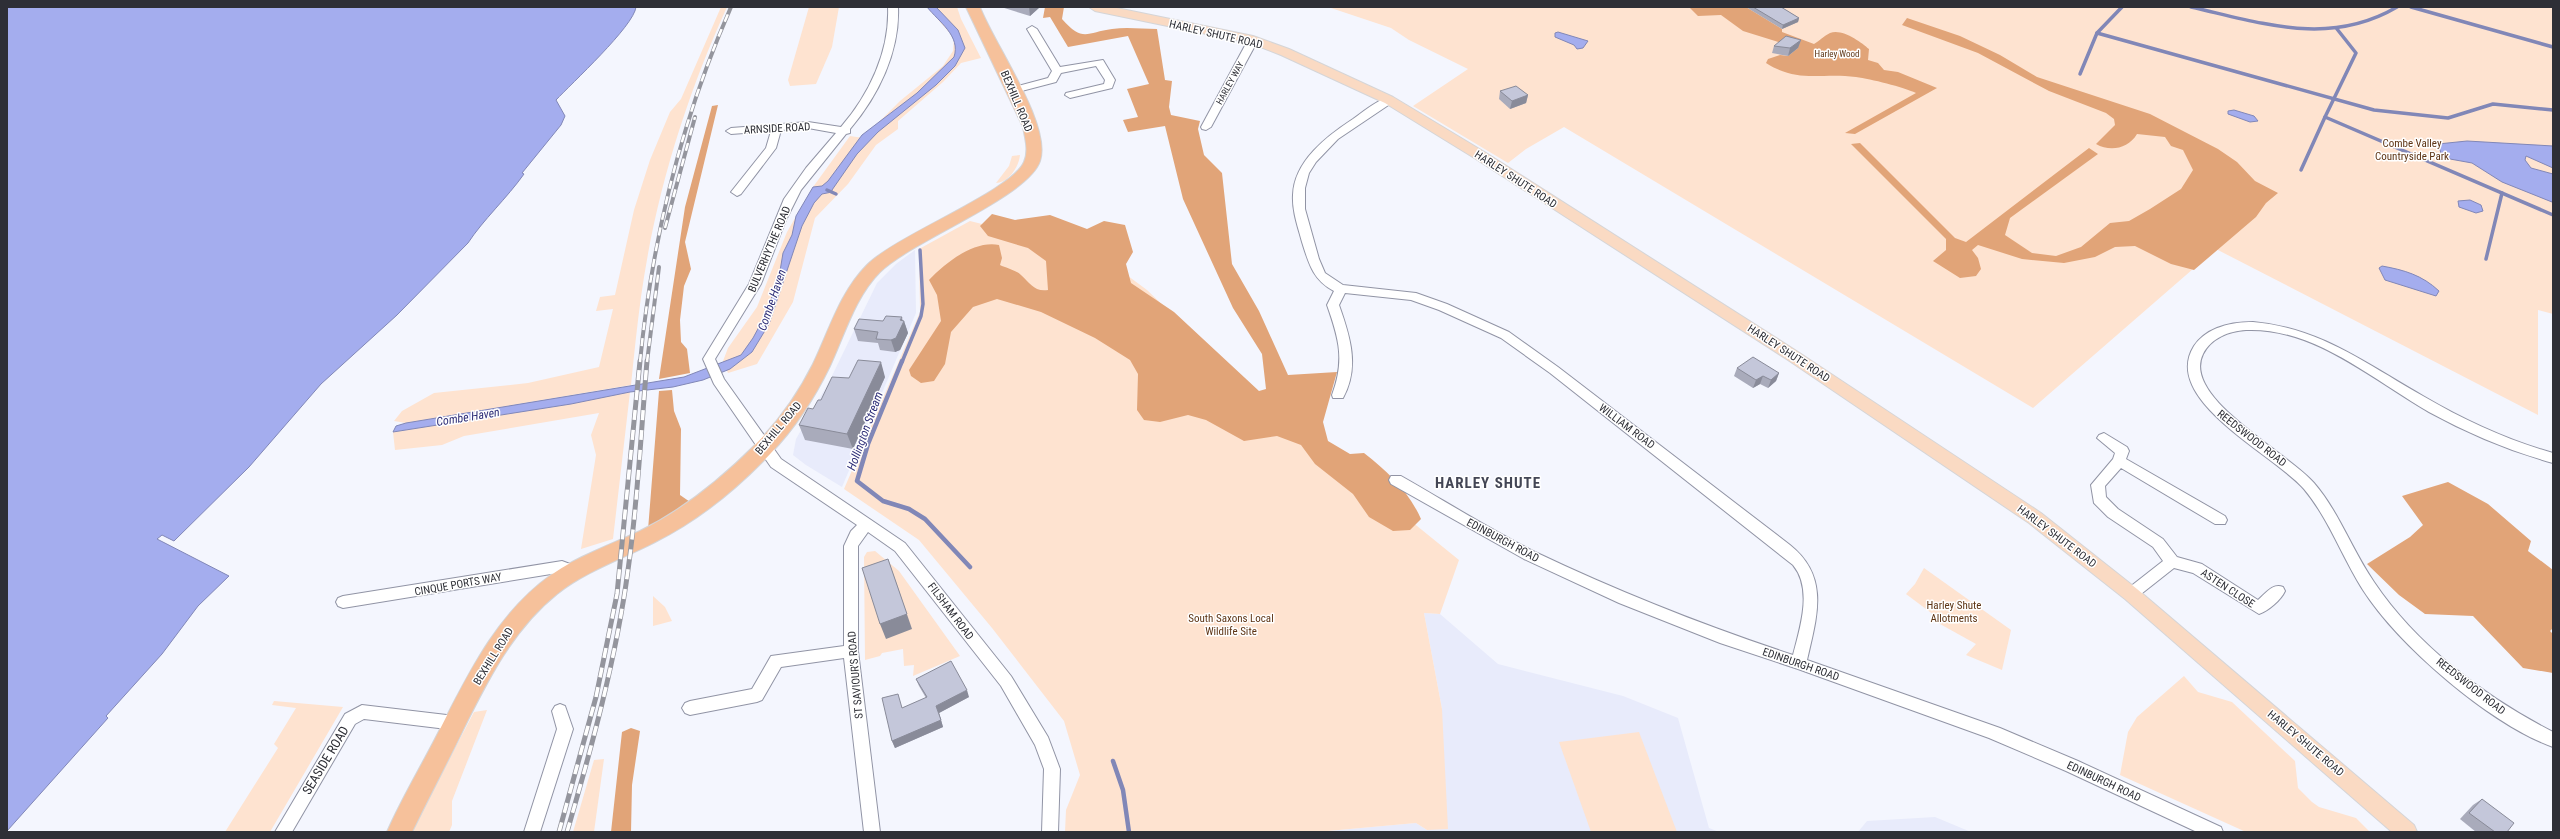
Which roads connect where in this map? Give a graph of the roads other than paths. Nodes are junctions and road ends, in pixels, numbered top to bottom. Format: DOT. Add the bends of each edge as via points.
graph roads {
  1 [pos="893,7"];
  2 [pos="973,7"];
  3 [pos="1096,7"];
  4 [pos="1032,29"];
  5 [pos="1253,40"];
  6 [pos="1057,71"];
  7 [pos="1014,90"];
  8 [pos="1070,95"];
  9 [pos="1389,100"];
  10 [pos="1206,126"];
  11 [pos="777,128"];
  12 [pos="731,130"];
  13 [pos="846,130"];
  14 [pos="737,192"];
  15 [pos="1341,289"];
  16 [pos="1338,395"];
  17 [pos="2104,438"];
  18 [pos="764,448"];
  19 [pos="2553,458"];
  20 [pos="2119,461"];
  21 [pos="1396,480"];
  22 [pos="2220,520"];
  23 [pos="867,524"];
  24 [pos="2172,562"];
  25 [pos="573,571"];
  26 [pos="2278,591"];
  27 [pos="2131,594"];
  28 [pos="343,602"];
  29 [pos="851,651"];
  30 [pos="1799,663"];
  31 [pos="690,708"];
  32 [pos="560,711"];
  33 [pos="455,723"];
  34 [pos="2553,740"];
  35 [pos="283,832"];
  36 [pos="399,832"];
  37 [pos="532,832"];
  38 [pos="872,832"];
  39 [pos="1050,832"];
  40 [pos="2215,832"];
  41 [pos="2407,832"];
  1 -- 13 [label="street, BULVERHYTHE ROAD" via="886,62 866,104"];
  2 -- 7 [label="highway, BEXHILL ROAD" via="981,28"];
  3 -- 5 [label="main road, HARLEY SHUTE ROAD"];
  4 -- 6 [label="street"];
  5 -- 9 [label="main road, HARLEY SHUTE ROAD" via="1347,79"];
  5 -- 10 [label="street, HARLEY WAY"];
  6 -- 7 [label="street" via="1052,80"];
  6 -- 8 [label="street" via="1099,62 1110,80 1108,86"];
  7 -- 18 [label="highway, BEXHILL ROAD" via="1032,132 1033,156 1027,170 1008,185 900,248 874,269 852,299 800,404"];
  9 -- 15 [label="street" via="1324,144 1309,165 1299,188 1301,219 1316,271 1324,281"];
  9 -- 27 [label="main road, HARLEY SHUTE ROAD" via="1787,351 1952,460 2035,518"];
  11 -- 12 [label="street, ARNSIDE ROAD"];
  11 -- 13 [label="street, ARNSIDE ROAD" via="808,125"];
  11 -- 14 [label="street" via="771,148"];
  13 -- 18 [label="street, BULVERHYTHE ROAD" via="796,189 780,219 760,272 744,305 709,359 718,381 756,432"];
  15 -- 16 [label="street" via="1333,305 1348,355 1346,376"];
  15 -- 30 [label="street, WILLIAM ROAD" via="1412,296 1505,335 1775,541 1802,564 1812,590"];
  17 -- 20 [label="street" via="2122,451"];
  18 -- 23 [label="street, FILSHAM ROAD" via="781,468"];
  18 -- 25 [label="highway, BEXHILL ROAD" via="683,517"];
  19 -- 34 [label="street, REEDSWOOD ROAD" via="2498,440 2450,417 2345,353 2311,337 2281,329 2252,326 2222,330 2202,344 2193,362 2198,385 2213,407 2240,431 2285,463 2309,487 2325,508 2345,548 2371,590 2392,618 2492,706"];
  20 -- 22 [label="street"];
  20 -- 24 [label="street" via="2098,485 2100,499 2113,513 2158,543"];
  21 -- 30 [label="street, EDINBURGH ROAD" via="1529,555 1624,599 1725,640"];
  23 -- 29 [label="street, ST SAVIOUR'S ROAD" via="856,535 851,546"];
  23 -- 39 [label="street, FILSHAM ROAD" via="900,547 1006,681 1023,707 1042,742 1052,769"];
  24 -- 26 [label="street, ASTEN CLOSE" via="2196,568 2259,608"];
  24 -- 27 [label="street"];
  25 -- 28 [label="street, CINQUE PORTS WAY" via="562,567 551,568"];
  25 -- 33 [label="highway, BEXHILL ROAD" via="546,590 514,622 495,648"];
  27 -- 41 [label="main road, HARLEY SHUTE ROAD"];
  29 -- 31 [label="street" via="776,661 757,694"];
  29 -- 38 [label="street, ST SAVIOUR'S ROAD"];
  30 -- 40 [label="street, EDINBURGH ROAD" via="1994,733"];
  32 -- 37 [label="street" via="565,729"];
  33 -- 35 [label="street, SEASIDE ROAD" via="362,712 350,719"];
  33 -- 36 [label="highway, BEXHILL ROAD"];
}
